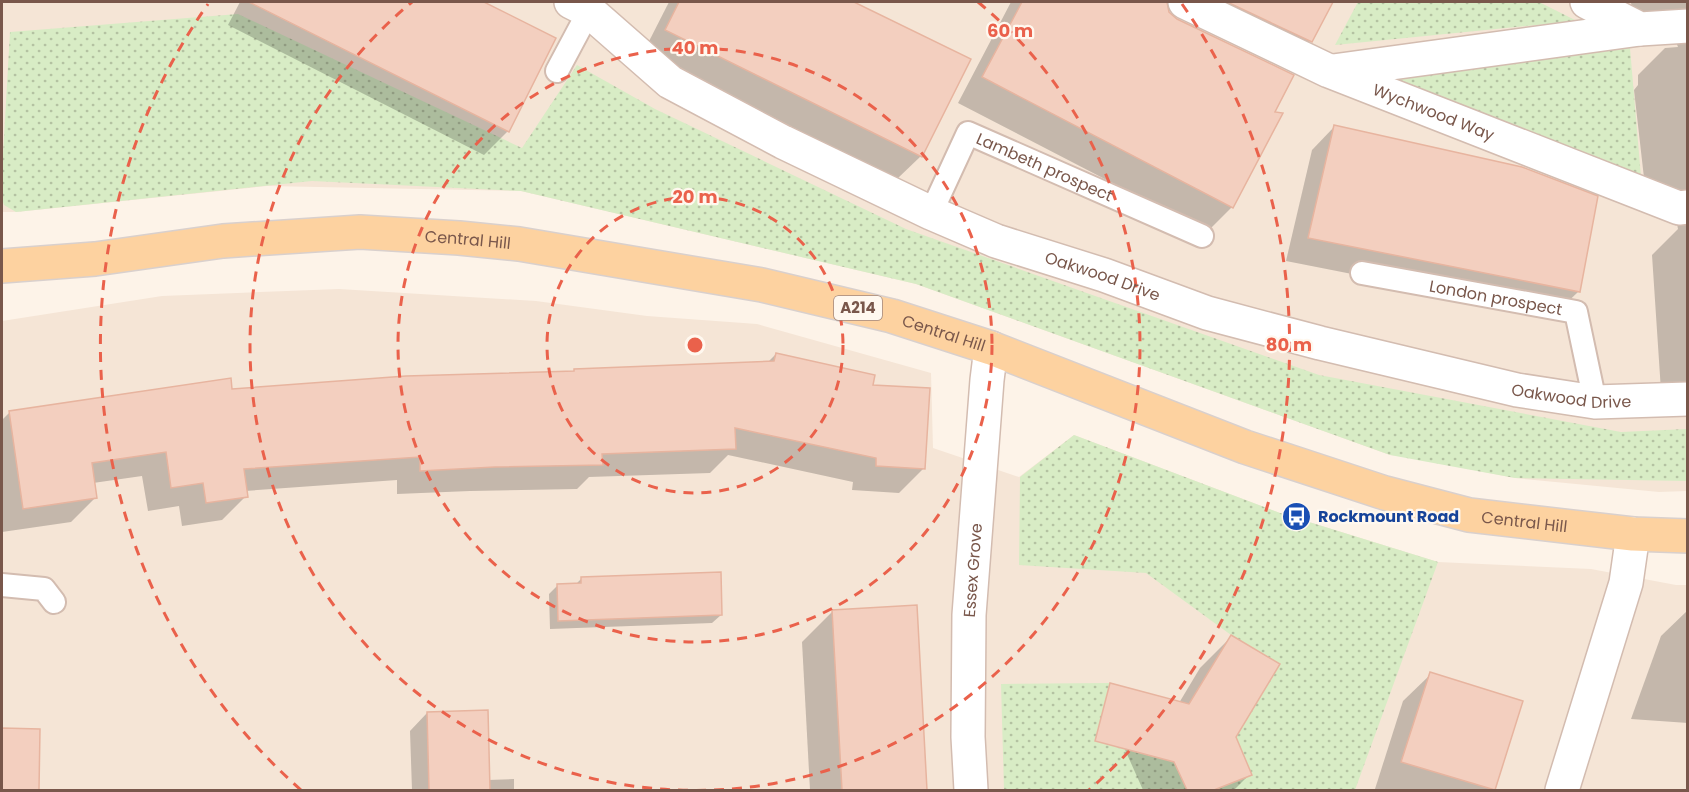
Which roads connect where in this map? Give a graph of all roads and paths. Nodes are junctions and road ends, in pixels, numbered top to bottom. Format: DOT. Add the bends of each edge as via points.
graph roads {
  1 [pos="1185,2"];
  2 [pos="1587,2"];
  3 [pos="580,6"];
  4 [pos="1688,26"];
  5 [pos="1640,29"];
  6 [pos="556,71"];
  7 [pos="1329,71"];
  8 [pos="1688,207"];
  9 [pos="931,213"];
  10 [pos="1202,236"];
  11 [pos="2,266"];
  12 [pos="1362,273"];
  13 [pos="991,348"];
  14 [pos="1688,399"];
  15 [pos="1595,402"];
  16 [pos="1633,534"];
  17 [pos="1688,536"];
  18 [pos="2,585"];
  19 [pos="54,602"];
  20 [pos="971,790"];
  21 [pos="1562,790"];
  1 -- 7 [label="street, Wychwood Way"];
  2 -- 5 [label="street"];
  3 -- 6 [label="lane"];
  3 -- 9 [label="street, Oakwood Drive" via="670,82"];
  4 -- 5 [label="street"];
  5 -- 7 [label="street"];
  7 -- 8 [label="street, Wychwood Way" via="1679,208"];
  9 -- 10 [label="lane, Lambeth prospect" via="968,133"];
  9 -- 15 [label="street, Oakwood Drive" via="996,241 1207,313 1517,390"];
  11 -- 13 [label="main road, Central Hill / A214" via="95,259 224,241 360,232 459,238 519,244 762,285 892,316"];
  12 -- 15 [label="lane, London prospect" via="1576,312"];
  13 -- 16 [label="main road, Central Hill / A214" via="1245,447 1394,495 1469,515"];
  13 -- 20 [label="street, Essex Grove" via="969,615"];
  14 -- 15 [label="street, Oakwood Drive"];
  16 -- 17 [label="main road, Central Hill / A214"];
  16 -- 21 [label="street" via="1626,583"];
  18 -- 19 [label="lane" via="44,589"];
}
